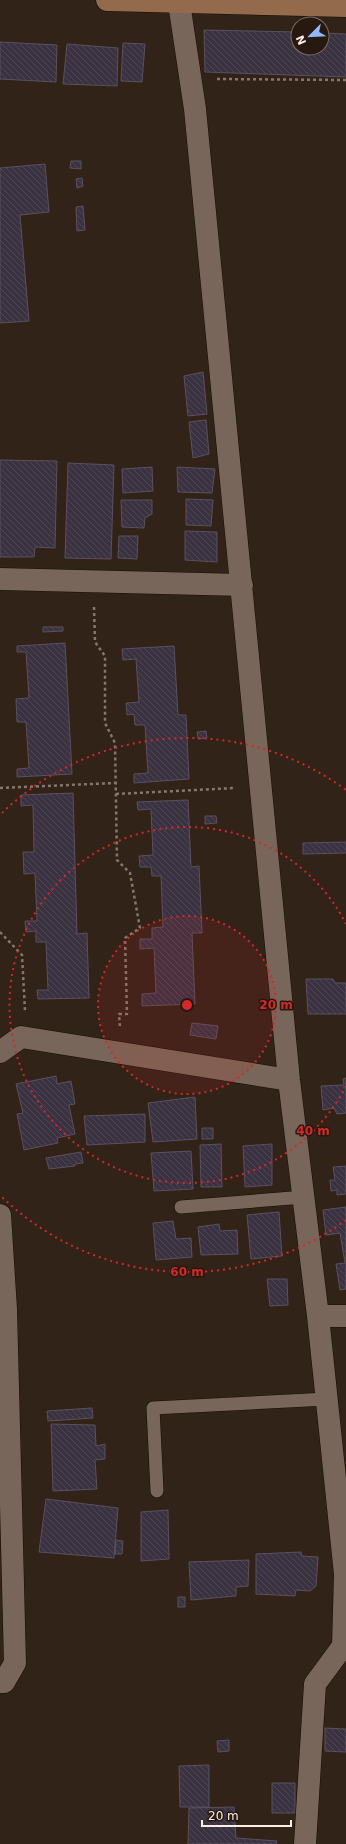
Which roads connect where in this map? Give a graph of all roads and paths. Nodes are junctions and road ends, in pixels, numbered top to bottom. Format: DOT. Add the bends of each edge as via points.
graph roads {
  1 [pos="108,0"];
  2 [pos="252,2"];
  3 [pos="179,3"];
  4 [pos="346,6"];
  5 [pos="190,79"];
  6 [pos="346,80"];
  7 [pos="0,579"];
  8 [pos="242,585"];
  9 [pos="94,600"];
  10 [pos="116,784"];
  11 [pos="0,788"];
  12 [pos="238,788"];
  13 [pos="116,794"];
  14 [pos="0,932"];
  15 [pos="25,1018"];
  16 [pos="120,1030"];
  17 [pos="0,1052"];
  18 [pos="289,1080"];
  19 [pos="304,1197"];
  20 [pos="181,1207"];
  21 [pos="0,1215"];
  22 [pos="318,1316"];
  23 [pos="346,1316"];
  24 [pos="327,1399"];
  25 [pos="157,1491"];
  26 [pos="344,1647"];
  27 [pos="0,1682"];
  28 [pos="305,1844"];
  1 -- 3 [label="street"];
  2 -- 3 [label="street"];
  2 -- 4 [label="street"];
  3 -- 5 [label="street"];
  5 -- 6 [label="path"];
  5 -- 8 [label="street"];
  7 -- 8 [label="street"];
  8 -- 18 [label="street"];
  9 -- 10 [label="path" via="95,642 105,656 105,723 115,743"];
  10 -- 11 [label="path"];
  10 -- 13 [label="path"];
  12 -- 13 [label="path"];
  13 -- 16 [label="path" via="117,860 130,873 140,928 125,938 127,1014 119,1014"];
  14 -- 15 [label="path" via="22,955"];
  17 -- 18 [label="street" via="21,1037"];
  18 -- 19 [label="street"];
  19 -- 20 [label="lane"];
  19 -- 22 [label="street"];
  21 -- 27 [label="street" via="6,1309 15,1662 4,1682"];
  22 -- 23 [label="street"];
  22 -- 24 [label="street"];
  24 -- 25 [label="lane" via="153,1408"];
  24 -- 26 [label="street" via="345,1574"];
  26 -- 28 [label="street" via="315,1684"];
}
